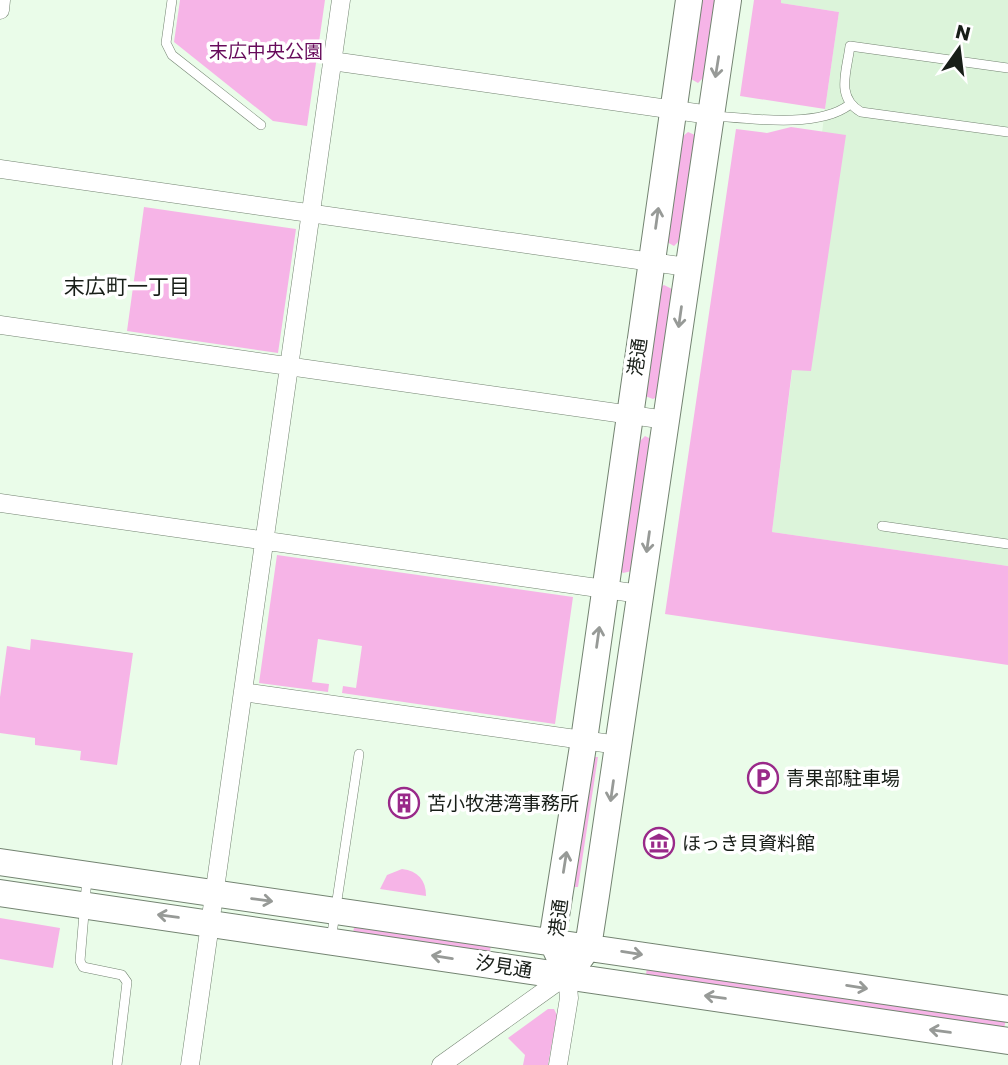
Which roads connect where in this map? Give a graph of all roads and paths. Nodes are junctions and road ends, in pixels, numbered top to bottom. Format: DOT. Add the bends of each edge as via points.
graph roads {
  1 [pos="1,0"];
  2 [pos="172,0"];
  3 [pos="341,0"];
  4 [pos="689,0"];
  5 [pos="728,0"];
  6 [pos="0,10"];
  7 [pos="332,61"];
  8 [pos="1008,68"];
  9 [pos="849,105"];
  10 [pos="673,110"];
  11 [pos="709,115"];
  12 [pos="261,125"];
  13 [pos="1008,132"];
  14 [pos="0,169"];
  15 [pos="311,213"];
  16 [pos="651,262"];
  17 [pos="687,267"];
  18 [pos="0,325"];
  19 [pos="289,366"];
  20 [pos="629,414"];
  21 [pos="666,420"];
  22 [pos="0,503"];
  23 [pos="882,526"];
  24 [pos="264,541"];
  25 [pos="1008,544"];
  26 [pos="605,589"];
  27 [pos="640,594"];
  28 [pos="243,691"];
  29 [pos="584,740"];
  30 [pos="618,745"];
  31 [pos="359,754"];
  32 [pos="0,862"];
  33 [pos="88,875"];
  34 [pos="0,893"];
  35 [pos="214,893"];
  36 [pos="85,905"];
  37 [pos="336,910"];
  38 [pos="210,922"];
  39 [pos="331,940"];
  40 [pos="552,941"];
  41 [pos="588,947"];
  42 [pos="567,975"];
  43 [pos="1008,1009"];
  44 [pos="1008,1041"];
  45 [pos="117,1065"];
  46 [pos="190,1065"];
  47 [pos="441,1065"];
  48 [pos="558,1065"];
  1 -- 6 [label="street"];
  2 -- 12 [label="lane" via="166,43 172,55"];
  3 -- 7 [label="street"];
  4 -- 10 [label="street, 港通"];
  5 -- 11 [label="street, 港通, one-way"];
  7 -- 10 [label="street"];
  7 -- 15 [label="street"];
  8 -- 9 [label="lane" via="850,46 844,93"];
  9 -- 11 [label="lane" via="838,114 815,120"];
  9 -- 13 [label="lane" via="861,112"];
  10 -- 11 [label="street"];
  16 -- 10 [label="street, 港通, one-way"];
  11 -- 17 [label="street, 港通"];
  14 -- 15 [label="street"];
  15 -- 16 [label="street"];
  15 -- 19 [label="street"];
  16 -- 17 [label="street"];
  16 -- 20 [label="street, 港通"];
  17 -- 21 [label="street, 港通, one-way"];
  18 -- 19 [label="street"];
  19 -- 20 [label="street"];
  19 -- 24 [label="street"];
  20 -- 21 [label="street"];
  20 -- 26 [label="street, 港通"];
  21 -- 27 [label="street, 港通, one-way"];
  22 -- 24 [label="street"];
  23 -- 25 [label="lane"];
  24 -- 26 [label="street"];
  24 -- 28 [label="street"];
  26 -- 27 [label="street"];
  29 -- 26 [label="street, 港通, one-way"];
  27 -- 30 [label="street, 港通"];
  28 -- 29 [label="street"];
  28 -- 35 [label="street"];
  29 -- 30 [label="street"];
  40 -- 29 [label="street, 港通, one-way"];
  30 -- 41 [label="street, 港通, one-way"];
  31 -- 37 [label="lane"];
  32 -- 33 [label="street, 汐見通"];
  33 -- 35 [label="street, 汐見通"];
  33 -- 36 [label="lane"];
  34 -- 36 [label="street, 汐見通"];
  35 -- 37 [label="street, 汐見通, one-way"];
  35 -- 38 [label="street"];
  38 -- 36 [label="street, 汐見通, one-way"];
  36 -- 45 [label="lane" via="83,967 122,975 127,982"];
  37 -- 39 [label="lane"];
  37 -- 40 [label="street, 汐見通"];
  38 -- 39 [label="street, 汐見通"];
  38 -- 46 [label="street"];
  42 -- 39 [label="street, 汐見通, one-way"];
  40 -- 41 [label="street, 汐見通"];
  40 -- 42 [label="street, 港通"];
  41 -- 42 [label="street, 港通"];
  41 -- 43 [label="street, 汐見通, one-way"];
  44 -- 42 [label="street, 汐見通, one-way"];
  42 -- 47 [label="street"];
  42 -- 48 [label="street" via="569,998"];
}
